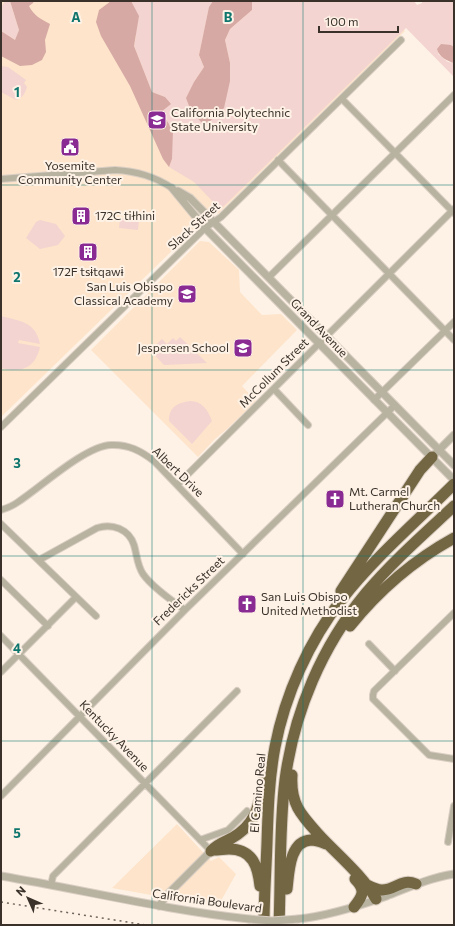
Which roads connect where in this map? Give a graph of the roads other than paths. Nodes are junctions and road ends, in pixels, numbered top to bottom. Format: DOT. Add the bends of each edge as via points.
graph roads {
  1 [pos="401,40"];
  2 [pos="454,96"];
  3 [pos="342,98"];
  4 [pos="395,153"];
  5 [pos="278,160"];
  6 [pos="1,179"];
  7 [pos="172,188"];
  8 [pos="453,211"];
  9 [pos="332,215"];
  10 [pos="213,222"];
  11 [pos="205,228"];
  12 [pos="388,273"];
  13 [pos="269,277"];
  14 [pos="454,322"];
  15 [pos="445,330"];
  16 [pos="327,336"];
  17 [pos="454,340"];
  18 [pos="319,344"];
  19 [pos="274,390"];
  20 [pos="382,392"];
  21 [pos="374,400"];
  22 [pos="395,405"];
  23 [pos="387,413"];
  24 [pos="308,425"];
  25 [pos="1,427"];
  26 [pos="454,435"];
  27 [pos="435,454"];
  28 [pos="454,465"];
  29 [pos="454,480"];
  30 [pos="454,484"];
  31 [pos="177,485"];
  32 [pos="454,506"];
  33 [pos="1,510"];
  34 [pos="1,524"];
  35 [pos="454,538"];
  36 [pos="243,554"];
  37 [pos="39,560"];
  38 [pos="1,580"];
  39 [pos="76,597"];
  40 [pos="340,600"];
  41 [pos="185,610"];
  42 [pos="454,613"];
  43 [pos="96,616"];
  44 [pos="48,626"];
  45 [pos="1,636"];
  46 [pos="368,644"];
  47 [pos="19,655"];
  48 [pos="319,666"];
  49 [pos="395,671"];
  50 [pos="1,672"];
  51 [pos="237,691"];
  52 [pos="80,717"];
  53 [pos="275,745"];
  54 [pos="289,754"];
  55 [pos="454,759"];
  56 [pos="145,784"];
  57 [pos="1,796"];
  58 [pos="454,806"];
  59 [pos="247,811"];
  60 [pos="200,840"];
  61 [pos="448,842"];
  62 [pos="326,844"];
  63 [pos="211,851"];
  64 [pos="335,852"];
  65 [pos="454,874"];
  66 [pos="1,876"];
  67 [pos="367,884"];
  68 [pos="416,884"];
  69 [pos="51,885"];
  70 [pos="376,899"];
  71 [pos="264,901"];
  72 [pos="159,906"];
  73 [pos="354,907"];
  74 [pos="279,924"];
  75 [pos="264,925"];
  1 -- 3 [label="street, Slack Street"];
  2 -- 4 [label="street"];
  3 -- 4 [label="street"];
  3 -- 5 [label="street, Slack Street"];
  4 -- 8 [label="street"];
  4 -- 9 [label="street"];
  5 -- 9 [label="street"];
  5 -- 10 [label="street, Slack Street"];
  6 -- 7 [label="street, Grand Avenue" via="115,170 146,174"];
  7 -- 10 [label="street, Grand Avenue" via="190,198"];
  7 -- 11 [label="street, Grand Avenue"];
  8 -- 12 [label="street, McCollum Street"];
  9 -- 12 [label="street"];
  9 -- 13 [label="street"];
  10 -- 11 [label="street, Slack Street"];
  10 -- 13 [label="street, Grand Avenue"];
  11 -- 18 [label="street, Grand Avenue"];
  11 -- 25 [label="street, Slack Street"];
  12 -- 15 [label="street"];
  12 -- 16 [label="street, McCollum Street"];
  13 -- 16 [label="street, Grand Avenue"];
  14 -- 15 [label="street"];
  15 -- 17 [label="street"];
  15 -- 20 [label="street"];
  16 -- 18 [label="street, McCollum Street"];
  16 -- 20 [label="street, Grand Avenue"];
  18 -- 19 [label="street, McCollum Street"];
  18 -- 21 [label="street, Grand Avenue"];
  19 -- 24 [label="street"];
  19 -- 31 [label="street, McCollum Street"];
  20 -- 21 [label="street"];
  20 -- 22 [label="street, Grand Avenue"];
  21 -- 23 [label="street, Grand Avenue"];
  22 -- 23 [label="street, Fredericks Street"];
  22 -- 27 [label="street, Grand Avenue"];
  23 -- 27 [label="street, Grand Avenue"];
  23 -- 36 [label="street, Fredericks Street"];
  26 -- 27 [label="street"];
  27 -- 28 [label="street, Grand Avenue"];
  27 -- 29 [label="street, Grand Avenue"];
  27 -- 40 [label="highway" via="420,470 342,589"];
  30 -- 40 [label="highway, El Camino Real" via="371,565"];
  31 -- 33 [label="street, Albert Drive" via="154,461 141,452 127,446 111,445 96,448 82,456 16,504"];
  31 -- 36 [label="street, Albert Drive"];
  32 -- 48 [label="highway" via="366,593 343,623"];
  34 -- 37 [label="street"];
  35 -- 48 [label="highway" via="422,558 384,589 357,616 330,655"];
  36 -- 41 [label="street, Fredericks Street"];
  37 -- 39 [label="street"];
  37 -- 41 [label="street" via="97,528 114,527 125,532 131,539 139,566 147,579"];
  38 -- 44 [label="street"];
  39 -- 43 [label="street"];
  39 -- 44 [label="street"];
  40 -- 53 [label="highway, El Camino Real" via="296,679"];
  41 -- 52 [label="street, Fredericks Street"];
  42 -- 49 [label="street"];
  44 -- 47 [label="street"];
  45 -- 47 [label="street, Kentucky Avenue"];
  46 -- 49 [label="street"];
  47 -- 50 [label="street"];
  47 -- 52 [label="street, Kentucky Avenue"];
  48 -- 54 [label="highway" via="300,712"];
  49 -- 55 [label="street" via="374,691 373,699 429,755"];
  51 -- 56 [label="street"];
  52 -- 56 [label="street, Kentucky Avenue"];
  52 -- 57 [label="street, Fredericks Street"];
  53 -- 63 [label="highway" via="269,752 259,807 253,820 238,834 215,846"];
  53 -- 71 [label="highway, El Camino Real" via="270,784"];
  54 -- 62 [label="highway" via="296,804 305,820"];
  54 -- 74 [label="highway" via="284,792"];
  56 -- 60 [label="street, Kentucky Avenue"];
  56 -- 69 [label="street" via="53,876"];
  58 -- 61 [label="street"];
  59 -- 60 [label="street" via="228,830"];
  60 -- 63 [label="street, Kentucky Avenue"];
  62 -- 64 [label="highway"];
  62 -- 74 [label="highway" via="305,841 295,851"];
  63 -- 71 [label="highway" via="235,849 249,856 258,870"];
  63 -- 72 [label="street"];
  64 -- 67 [label="highway"];
  64 -- 73 [label="highway" via="337,861 362,889"];
  65 -- 68 [label="street, California Boulevard"];
  66 -- 69 [label="street, California Boulevard"];
  67 -- 68 [label="highway" via="381,890 404,882"];
  67 -- 70 [label="highway"];
  68 -- 70 [label="street, California Boulevard"];
  69 -- 72 [label="street, California Boulevard"];
  70 -- 73 [label="street, California Boulevard"];
  71 -- 75 [label="highway, El Camino Real"];
  72 -- 73 [label="street, California Boulevard, bridge" via="272,921 327,915"];
}
